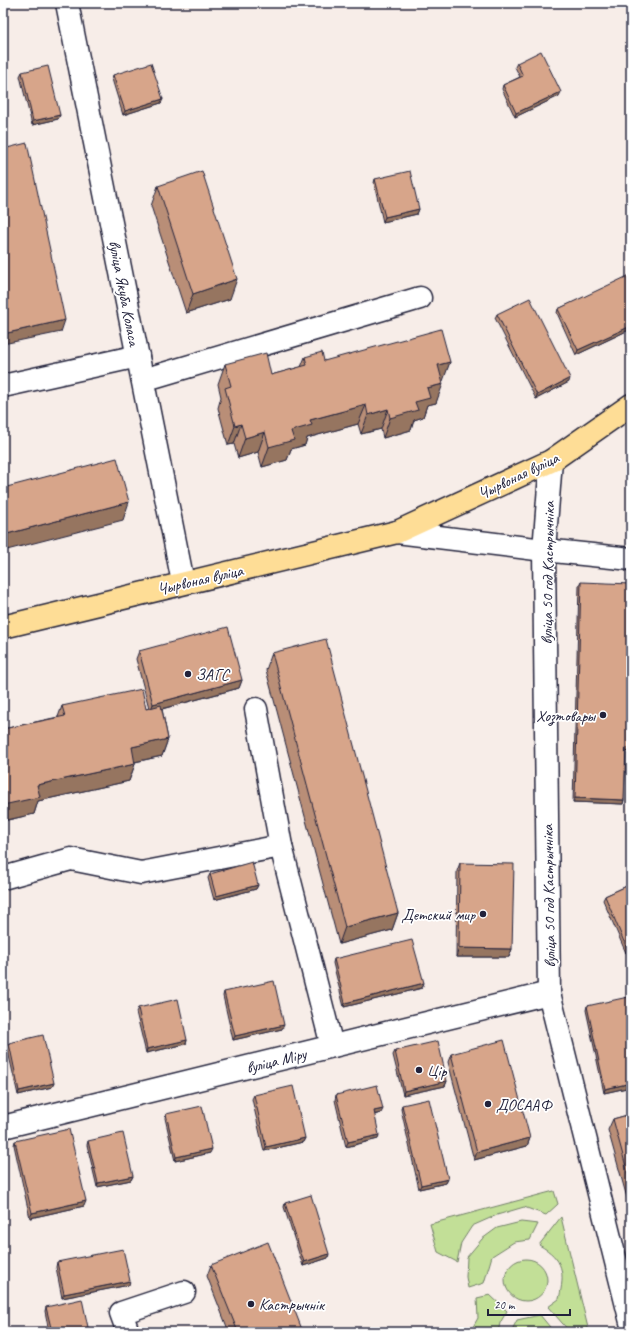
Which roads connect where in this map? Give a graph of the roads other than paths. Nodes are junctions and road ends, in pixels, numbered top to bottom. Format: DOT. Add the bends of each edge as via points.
graph roads {
  1 [pos="67,3"];
  2 [pos="420,298"];
  3 [pos="138,356"];
  4 [pos="143,380"];
  5 [pos="3,386"];
  6 [pos="631,405"];
  7 [pos="551,462"];
  8 [pos="397,532"];
  9 [pos="544,550"];
  10 [pos="631,559"];
  11 [pos="183,582"];
  12 [pos="3,627"];
  13 [pos="256,710"];
  14 [pos="281,846"];
  15 [pos="3,878"];
  16 [pos="549,993"];
  17 [pos="332,1046"];
  18 [pos="3,1127"];
  19 [pos="184,1292"];
  20 [pos="631,1322"];
  21 [pos="128,1332"];
  1 -- 3 [label="street, вуліца Якуба Коласа"];
  2 -- 4 [label="street"];
  3 -- 4 [label="street, вуліца Якуба Коласа"];
  3 -- 5 [label="street"];
  4 -- 11 [label="street, вуліца Якуба Коласа"];
  6 -- 7 [label="main road, Чырвоная вуліца"];
  7 -- 8 [label="main road, Чырвоная вуліца"];
  7 -- 9 [label="street, вуліца 50 год Кастрычніка"];
  8 -- 9 [label="street, Чырвоная вуліца"];
  8 -- 11 [label="main road, Чырвоная вуліца"];
  9 -- 10 [label="street, Чырвоная вуліца"];
  9 -- 16 [label="street, вуліца 50 год Кастрычніка"];
  11 -- 12 [label="main road, Чырвоная вуліца"];
  13 -- 14 [label="street"];
  14 -- 15 [label="street" via="140,873 71,859"];
  14 -- 17 [label="street"];
  16 -- 17 [label="street, вуліца Міру"];
  16 -- 20 [label="street, вуліца 50 год Кастрычніка"];
  17 -- 18 [label="street, вуліца Міру"];
  19 -- 21 [label="street" via="121,1312"];
}
